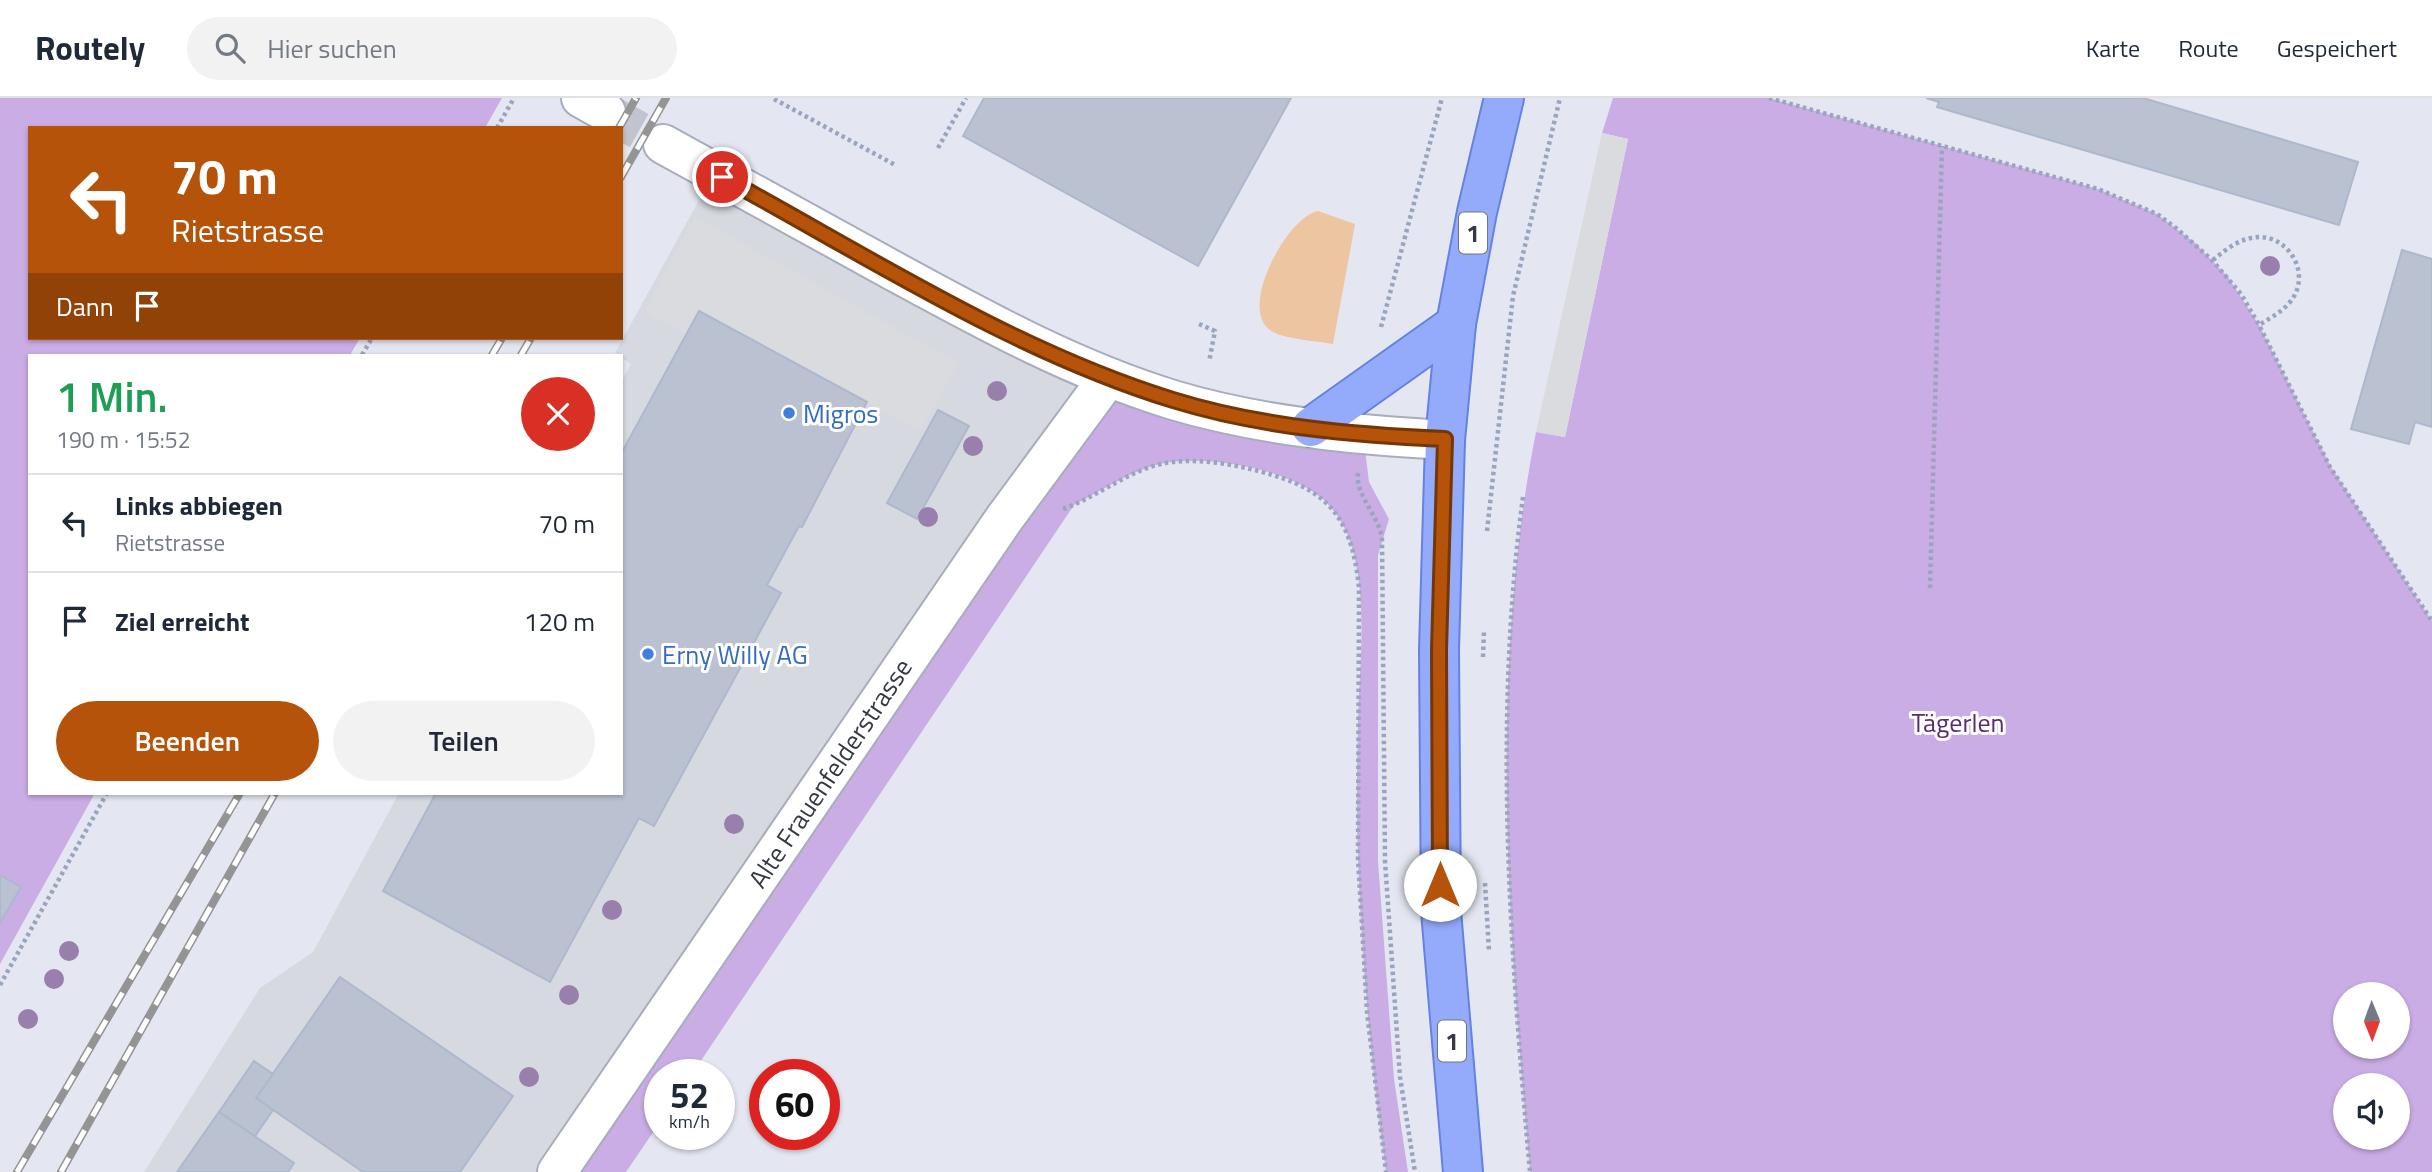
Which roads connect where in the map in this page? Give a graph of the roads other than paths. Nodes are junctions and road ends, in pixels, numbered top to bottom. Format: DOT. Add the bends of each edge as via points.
graph roads {
  1 [pos="1504,98"];
  2 [pos="663,144"];
  3 [pos="1456,324"];
  4 [pos="1108,378"];
  5 [pos="1311,427"];
  6 [pos="1445,439"];
  7 [pos="557,1172"];
  8 [pos="1463,1172"];
  1 -- 3 [label="main road, 1"];
  2 -- 4 [label="street" via="1019,339"];
  3 -- 5 [label="main road"];
  3 -- 6 [label="main road, 1"];
  4 -- 5 [label="street" via="1200,407"];
  4 -- 7 [label="street, Alte Frauenfelderstrasse" via="1004,519"];
  5 -- 6 [label="street"];
  6 -- 8 [label="main road, 1" via="1439,650 1441,911"];
}
